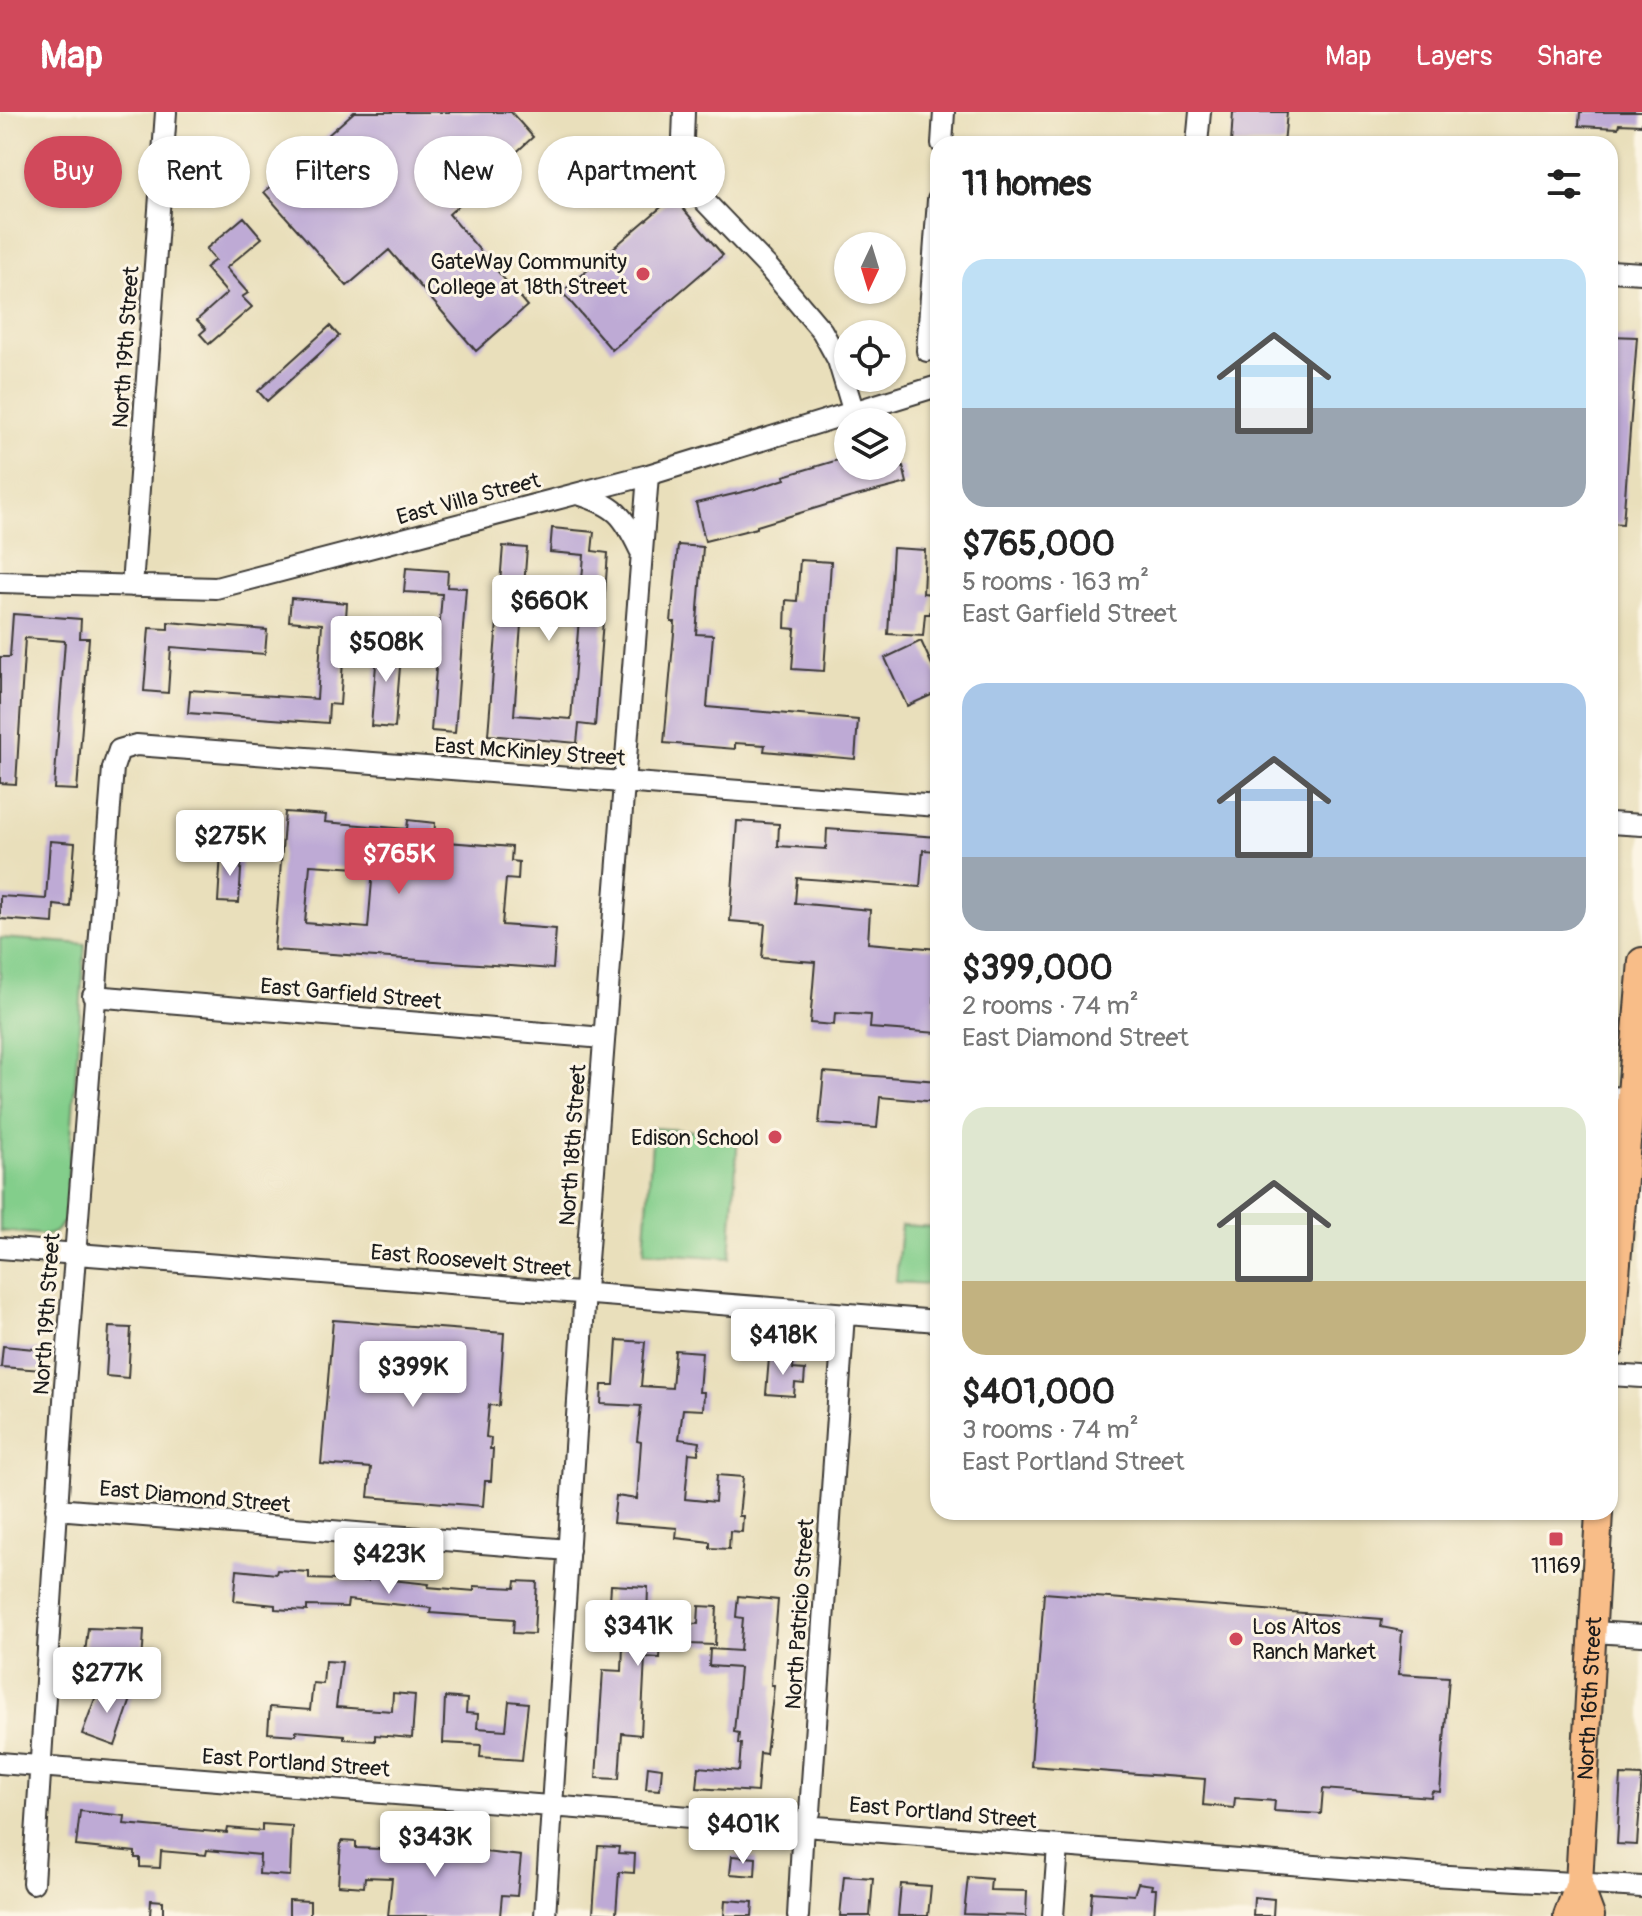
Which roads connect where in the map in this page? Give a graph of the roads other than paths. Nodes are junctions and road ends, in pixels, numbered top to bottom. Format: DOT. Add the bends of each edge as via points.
graph roads {
  1 [pos="166,112"];
  2 [pos="684,112"];
  3 [pos="944,112"];
  4 [pos="1200,112"];
  5 [pos="942,136"];
  6 [pos="1198,136"];
  7 [pos="1618,272"];
  8 [pos="1642,273"];
  9 [pos="930,310"];
  10 [pos="927,351"];
  11 [pos="930,389"];
  12 [pos="852,408"];
  13 [pos="870,408"];
  14 [pos="834,419"];
  15 [pos="648,475"];
  16 [pos="578,494"];
  17 [pos="641,553"];
  18 [pos="0,582"];
  19 [pos="132,586"];
  20 [pos="119,750"];
  21 [pos="623,782"];
  22 [pos="930,805"];
  23 [pos="1618,824"];
  24 [pos="1642,825"];
  25 [pos="1642,961"];
  26 [pos="93,996"];
  27 [pos="604,1038"];
  28 [pos="1628,1098"];
  29 [pos="1618,1236"];
  30 [pos="0,1248"];
  31 [pos="74,1252"];
  32 [pos="584,1293"];
  33 [pos="844,1314"];
  34 [pos="930,1320"];
  35 [pos="1618,1376"];
  36 [pos="1642,1377"];
  37 [pos="56,1509"];
  38 [pos="1599,1520"];
  39 [pos="569,1550"];
  40 [pos="1593,1632"];
  41 [pos="1642,1635"];
  42 [pos="0,1763"];
  43 [pos="42,1767"];
  44 [pos="554,1806"];
  45 [pos="803,1825"];
  46 [pos="1058,1846"];
  47 [pos="33,1883"];
  48 [pos="1579,1884"];
  49 [pos="1642,1887"];
  50 [pos="545,1916"];
  51 [pos="798,1916"];
  52 [pos="1053,1916"];
  53 [pos="1567,1916"];
  54 [pos="1591,1916"];
  1 -- 19 [label="street, North 19th Street"];
  2 -- 12 [label="street" via="682,165 692,188 822,331 838,360"];
  3 -- 5 [label="street"];
  4 -- 6 [label="street"];
  7 -- 8 [label="street"];
  9 -- 10 [label="street"];
  11 -- 13 [label="street, East Villa Street"];
  14 -- 15 [label="street, East Villa Street"];
  15 -- 16 [label="street, East Villa Street"];
  15 -- 17 [label="street, North 18th Street"];
  16 -- 17 [label="street" via="604,502 622,518"];
  16 -- 19 [label="street, East Villa Street" via="216,588"];
  17 -- 21 [label="street, North 18th Street"];
  18 -- 19 [label="street, East Villa Street"];
  20 -- 21 [label="street, East McKinley Street" via="136,745"];
  20 -- 26 [label="street, North 19th Street" via="113,768"];
  21 -- 22 [label="street, East McKinley Street"];
  21 -- 27 [label="street, North 18th Street"];
  23 -- 24 [label="street"];
  25 -- 28 [label="main road"];
  26 -- 27 [label="street, East Garfield Street"];
  26 -- 31 [label="street, North 19th Street"];
  27 -- 32 [label="street, North 18th Street"];
  28 -- 29 [label="main road"];
  30 -- 31 [label="street, East Roosevelt Street"];
  31 -- 32 [label="street, East Roosevelt Street"];
  31 -- 37 [label="street, North 19th Street"];
  32 -- 33 [label="street, East Roosevelt Street"];
  32 -- 39 [label="street, North 18th Street"];
  33 -- 34 [label="street, East Roosevelt Street"];
  33 -- 45 [label="street, North Patricio Street" via="810,1812"];
  35 -- 36 [label="street"];
  37 -- 39 [label="street, East Diamond Street"];
  37 -- 43 [label="street, North 19th Street"];
  38 -- 40 [label="main road, North 16th Street"];
  39 -- 44 [label="street, North 18th Street"];
  40 -- 41 [label="street"];
  40 -- 48 [label="main road, North 16th Street"];
  42 -- 43 [label="street, East Portland Street"];
  43 -- 44 [label="street, East Portland Street"];
  43 -- 47 [label="street, North 19th Street"];
  44 -- 45 [label="street, East Portland Street"];
  44 -- 50 [label="street, North 18th Street"];
  45 -- 46 [label="street, East Portland Street"];
  45 -- 51 [label="street, North Patricio Street"];
  46 -- 48 [label="street, East Portland Street"];
  46 -- 52 [label="street"];
  48 -- 49 [label="street, East Portland Street"];
  48 -- 53 [label="main road, North 16th Street"];
  48 -- 54 [label="main road, North 16th Street"];
}
